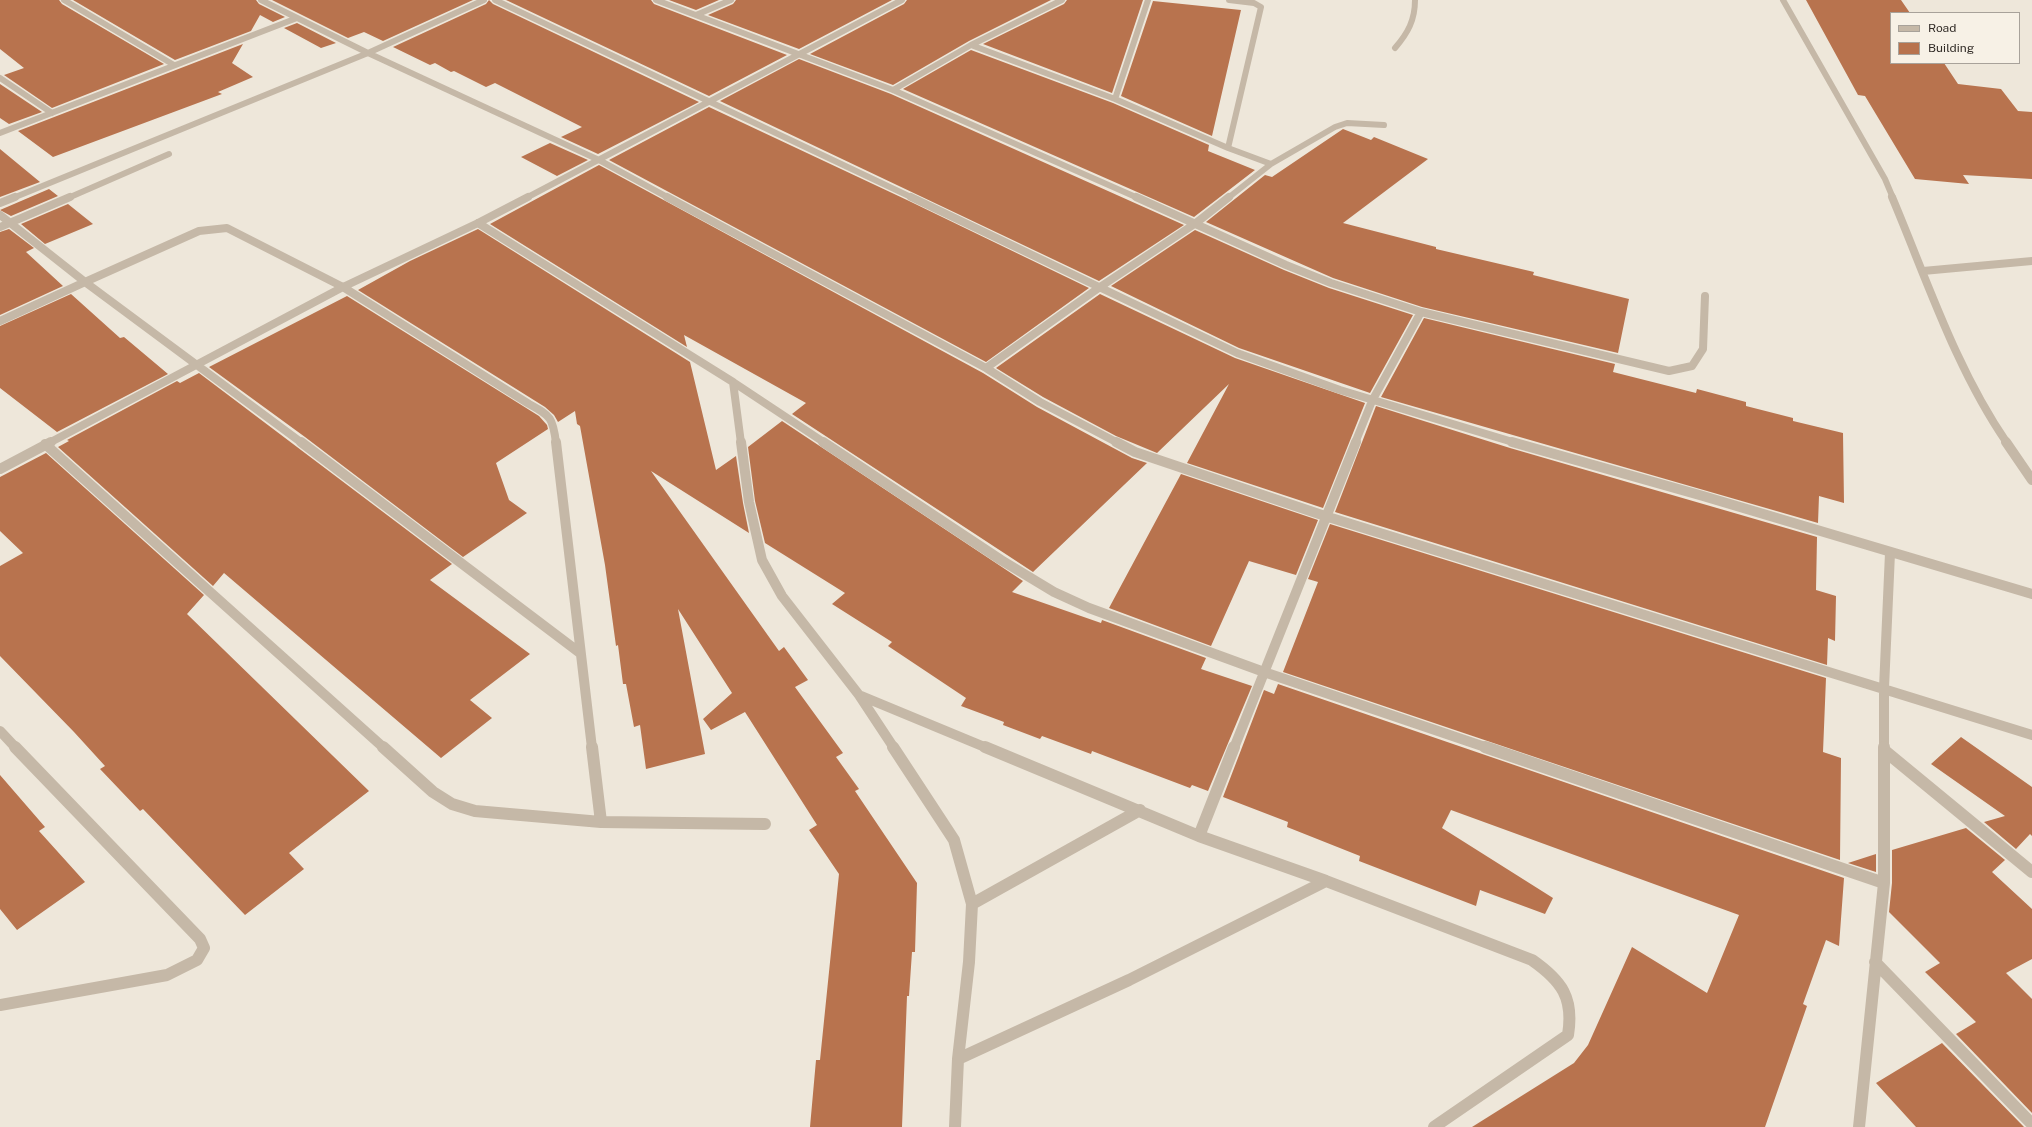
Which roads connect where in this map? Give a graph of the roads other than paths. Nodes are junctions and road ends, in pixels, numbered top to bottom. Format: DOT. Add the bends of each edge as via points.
graph roads {
  1 [pos="64,0"];
  2 [pos="262,0"];
  3 [pos="484,0"];
  4 [pos="495,0"];
  5 [pos="656,0"];
  6 [pos="731,0"];
  7 [pos="902,0"];
  8 [pos="1062,0"];
  9 [pos="1148,0"];
  10 [pos="1229,0"];
  11 [pos="1415,0"];
  12 [pos="1783,0"];
  13 [pos="696,16"];
  14 [pos="297,18"];
  15 [pos="971,45"];
  16 [pos="1395,48"];
  17 [pos="368,53"];
  18 [pos="802,54"];
  19 [pos="174,66"];
  20 [pos="0,78"];
  21 [pos="893,90"];
  22 [pos="1115,99"];
  23 [pos="711,101"];
  24 [pos="52,112"];
  25 [pos="1384,125"];
  26 [pos="0,133"];
  27 [pos="1228,148"];
  28 [pos="169,154"];
  29 [pos="599,160"];
  30 [pos="1271,164"];
  31 [pos="0,203"];
  32 [pos="0,215"];
  33 [pos="10,222"];
  34 [pos="478,223"];
  35 [pos="1196,223"];
  36 [pos="0,227"];
  37 [pos="2032,261"];
  38 [pos="1924,271"];
  39 [pos="85,282"];
  40 [pos="343,287"];
  41 [pos="1100,287"];
  42 [pos="1705,296"];
  43 [pos="1421,312"];
  44 [pos="0,321"];
  45 [pos="198,364"];
  46 [pos="986,368"];
  47 [pos="733,382"];
  48 [pos="1372,401"];
  49 [pos="45,444"];
  50 [pos="0,468"];
  51 [pos="2032,480"];
  52 [pos="1325,516"];
  53 [pos="1890,553"];
  54 [pos="2032,594"];
  55 [pos="580,653"];
  56 [pos="1264,672"];
  57 [pos="1884,688"];
  58 [pos="859,695"];
  59 [pos="0,731"];
  60 [pos="2032,735"];
  61 [pos="1885,751"];
  62 [pos="1140,810"];
  63 [pos="601,822"];
  64 [pos="765,824"];
  65 [pos="1200,836"];
  66 [pos="2032,872"];
  67 [pos="1326,881"];
  68 [pos="1884,883"];
  69 [pos="972,904"];
  70 [pos="1875,962"];
  71 [pos="0,1005"];
  72 [pos="958,1059"];
  73 [pos="2032,1124"];
  74 [pos="955,1127"];
  75 [pos="1434,1127"];
  76 [pos="1859,1127"];
  1 -- 19 [label="street"];
  2 -- 14 [label="street"];
  3 -- 17 [label="street"];
  4 -- 23 [label="street"];
  5 -- 13 [label="street"];
  6 -- 13 [label="street"];
  7 -- 18 [label="street"];
  8 -- 15 [label="street"];
  9 -- 22 [label="street"];
  10 -- 27 [label="street" via="1254,3 1261,7"];
  11 -- 16 [label="street" via="1413,24"];
  12 -- 38 [label="street" via="1885,179"];
  13 -- 18 [label="street"];
  14 -- 17 [label="street"];
  14 -- 19 [label="street"];
  15 -- 21 [label="street"];
  15 -- 22 [label="street"];
  17 -- 29 [label="street"];
  17 -- 31 [label="street"];
  18 -- 21 [label="street"];
  18 -- 23 [label="street"];
  19 -- 24 [label="street"];
  20 -- 24 [label="street"];
  21 -- 35 [label="street"];
  22 -- 27 [label="street"];
  23 -- 29 [label="street"];
  23 -- 41 [label="street"];
  24 -- 26 [label="street"];
  25 -- 30 [label="street" via="1347,124 1335,127"];
  27 -- 30 [label="street"];
  28 -- 33 [label="street"];
  29 -- 34 [label="street"];
  29 -- 46 [label="street"];
  30 -- 35 [label="street"];
  32 -- 33 [label="street"];
  33 -- 36 [label="street"];
  33 -- 39 [label="street"];
  34 -- 40 [label="street"];
  34 -- 47 [label="street"];
  35 -- 41 [label="street"];
  35 -- 43 [label="street" via="1331,283"];
  37 -- 38 [label="street"];
  38 -- 51 [label="street" via="1986,414"];
  39 -- 40 [label="street" via="199,231 227,228"];
  39 -- 44 [label="street"];
  39 -- 45 [label="street"];
  40 -- 45 [label="street"];
  40 -- 55 [label="street" via="548,414 554,428"];
  41 -- 46 [label="street"];
  41 -- 48 [label="street" via="1237,353 1300,378"];
  42 -- 43 [label="street" via="1703,349 1692,366 1669,371"];
  43 -- 48 [label="street"];
  45 -- 49 [label="street"];
  45 -- 55 [label="street"];
  46 -- 52 [label="street" via="1040,402 1135,452"];
  47 -- 56 [label="street" via="1001,560 1054,592 1089,608"];
  47 -- 58 [label="street" via="746,488 762,560 782,596"];
  48 -- 52 [label="street"];
  48 -- 53 [label="street" via="1714,499"];
  49 -- 50 [label="street"];
  49 -- 63 [label="street" via="433,792 452,804 475,811"];
  52 -- 56 [label="street"];
  52 -- 57 [label="street"];
  53 -- 54 [label="street"];
  53 -- 57 [label="street"];
  55 -- 63 [label="street"];
  56 -- 65 [label="street"];
  56 -- 68 [label="street"];
  57 -- 60 [label="street"];
  57 -- 61 [label="street"];
  58 -- 62 [label="street"];
  58 -- 69 [label="street" via="954,840"];
  59 -- 71 [label="street" via="188,930 200,939 204,948 197,960 167,975"];
  61 -- 66 [label="street"];
  61 -- 68 [label="street"];
  62 -- 65 [label="street"];
  62 -- 69 [label="street"];
  63 -- 64 [label="street"];
  65 -- 67 [label="street"];
  67 -- 72 [label="street" via="1129,980"];
  67 -- 75 [label="street" via="1532,960 1551,973 1561,986 1569,1005 1571,1024 1568,1035"];
  68 -- 70 [label="street"];
  69 -- 72 [label="street" via="969,962"];
  70 -- 73 [label="street"];
  70 -- 76 [label="street"];
  72 -- 74 [label="street"];
}
